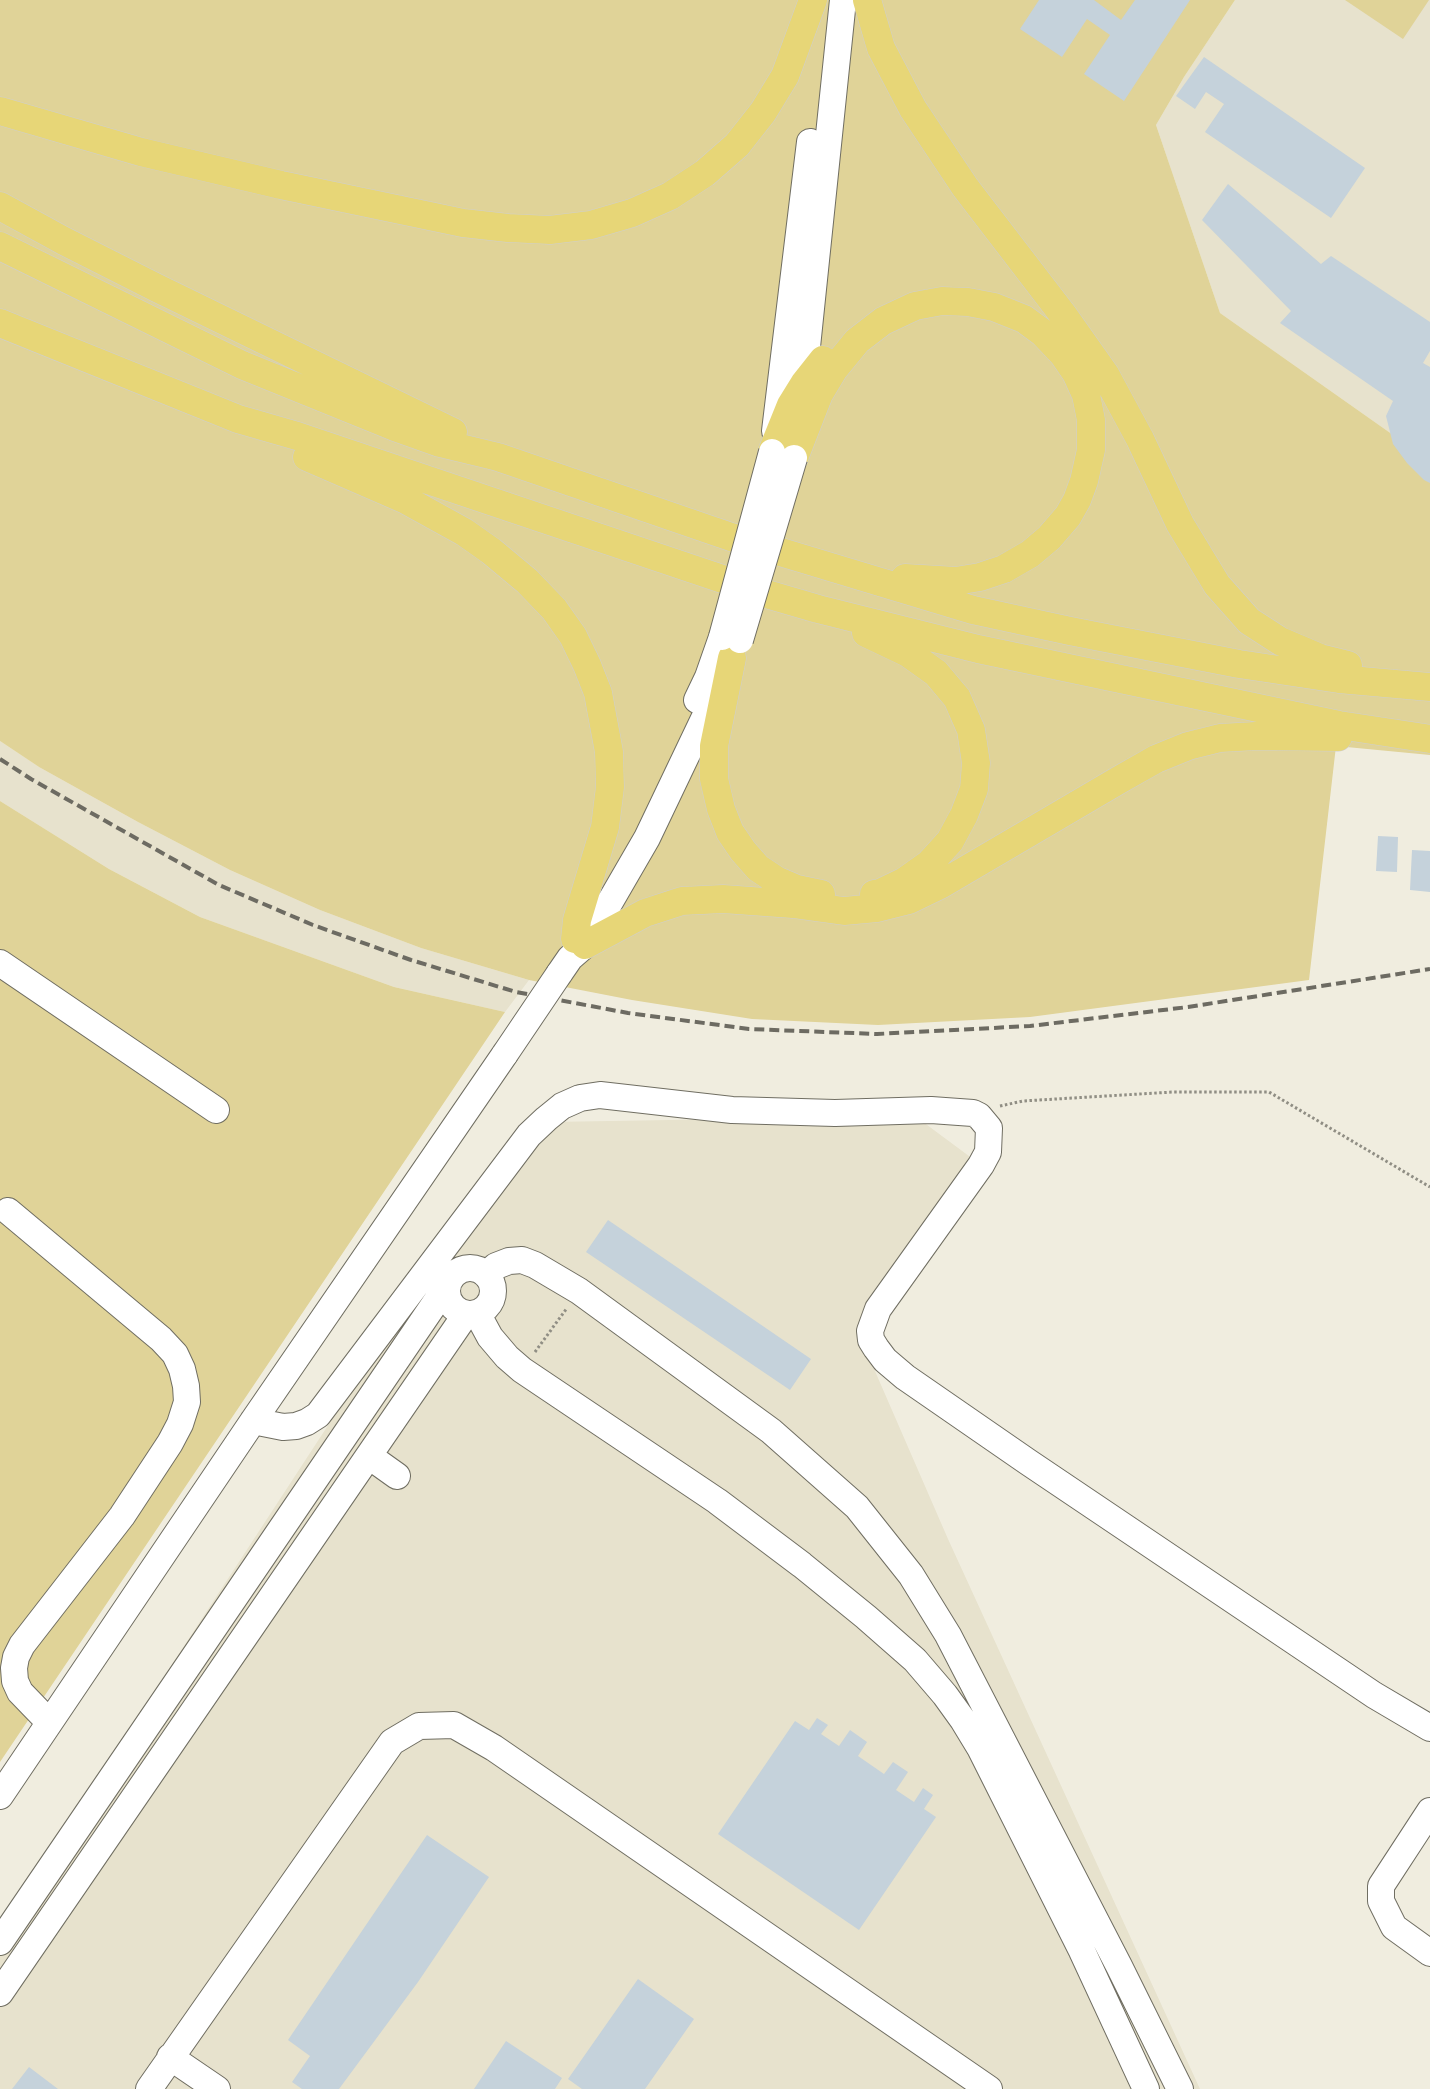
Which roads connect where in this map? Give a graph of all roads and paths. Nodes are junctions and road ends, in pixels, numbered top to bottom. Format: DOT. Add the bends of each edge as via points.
graph roads {
  1 [pos="813,0"];
  2 [pos="827,0"];
  3 [pos="843,0"];
  4 [pos="867,0"];
  5 [pos="0,111"];
  6 [pos="0,206"];
  7 [pos="0,246"];
  8 [pos="0,323"];
  9 [pos="804,384"];
  10 [pos="238,419"];
  11 [pos="1140,439"];
  12 [pos="783,455"];
  13 [pos="498,457"];
  14 [pos="835,567"];
  15 [pos="818,609"];
  16 [pos="731,645"];
  17 [pos="708,677"];
  18 [pos="1430,686"];
  19 [pos="703,722"];
  20 [pos="1428,738"];
  21 [pos="793,904"];
  22 [pos="572,954"];
  23 [pos="0,963"];
  24 [pos="216,1110"];
  25 [pos="969,1112"];
  26 [pos="1430,1187"];
  27 [pos="8,1211"];
  28 [pos="486,1275"];
  29 [pos="448,1284"];
  30 [pos="579,1291"];
  31 [pos="472,1314"];
  32 [pos="522,1370"];
  33 [pos="253,1421"];
  34 [pos="369,1456"];
  35 [pos="397,1476"];
  36 [pos="49,1722"];
  37 [pos="1430,1728"];
  38 [pos="0,1796"];
  39 [pos="1430,1811"];
  40 [pos="0,1942"];
  41 [pos="1430,1953"];
  42 [pos="0,1993"];
  43 [pos="170,2057"];
  44 [pos="149,2089"];
  45 [pos="217,2089"];
  46 [pos="989,2089"];
  47 [pos="1146,2089"];
  48 [pos="1180,2089"];
  1 -- 5 [label="main road" via="785,76 737,145 705,173 670,196 632,213 591,225 550,230 463,223 141,152"];
  2 -- 12 [label="street" via="785,358"];
  3 -- 9 [label="street"];
  4 -- 11 [label="main road" via="882,48 913,109 965,187 1105,374"];
  6 -- 13 [label="main road" via="140,280 445,428"];
  7 -- 13 [label="main road" via="242,365 409,433"];
  8 -- 10 [label="main road"];
  9 -- 11 [label="main road" via="836,345 878,309 919,292 970,289 1014,301 1054,325 1073,346"];
  9 -- 12 [label="main road" via="791,406"];
  10 -- 15 [label="main road" via="297,436 723,581"];
  10 -- 22 [label="main road" via="273,441 406,500 464,532 527,581 554,609 573,636 598,693 609,752 610,787 605,827 577,920"];
  11 -- 18 [label="main road" via="1180,524 1217,586 1249,621 1280,641 1320,658"];
  12 -- 14 [label="main road" via="834,369 863,336 882,322 915,306 942,301 968,302 1024,318 1063,354 1086,395 1091,420 1091,450 1084,481 1068,516 1030,554 1004,569 956,581 902,578"];
  12 -- 16 [label="street, bridge"];
  13 -- 14 [label="main road" via="731,537"];
  14 -- 18 [label="main road" via="973,610 1070,631 1239,664 1339,679"];
  15 -- 16 [label="main road" via="908,653 936,673 957,698 971,730 976,763 974,789 964,815 929,864 880,893 850,897 815,894 776,880 758,868 730,832 714,779 714,746"];
  15 -- 20 [label="main road" via="978,649 1339,725"];
  16 -- 17 [label="street"];
  16 -- 19 [label="street"];
  17 -- 19 [label="main road"];
  17 -- 22 [label="street" via="625,853"];
  19 -- 21 [label="main road" via="700,782 709,813 738,862"];
  19 -- 22 [label="street" via="646,838"];
  20 -- 21 [label="main road" via="1256,736 1220,738 1188,746 1156,759 940,886 909,900 877,908 844,910"];
  21 -- 22 [label="main road" via="723,899 682,901 645,913"];
  22 -- 33 [label="street, bridge"];
  23 -- 24 [label="street"];
  25 -- 26 [label="path" via="1023,1101 1173,1092 1269,1092"];
  25 -- 33 [label="street" via="742,1110 600,1095 580,1098 562,1106 529,1135 318,1415 296,1426"];
  25 -- 37 [label="street" via="980,1116 989,1128 988,1152 878,1309 870,1331 876,1348 905,1377 1028,1462 1374,1695"];
  27 -- 36 [label="street" via="161,1339 182,1369 186,1386 180,1424 170,1443 122,1516 16,1657 15,1681 20,1692"];
  28 -- 29 [label="street" via="465,1269 452,1277"];
  28 -- 30 [label="street" via="496,1266 522,1260"];
  28 -- 31 [label="street" via="491,1282 492,1297 484,1310"];
  29 -- 31 [label="street" via="450,1303 457,1310"];
  29 -- 40 [label="street"];
  30 -- 32 [label="path"];
  30 -- 48 [label="street" via="771,1430 857,1507 911,1575 952,1644"];
  31 -- 32 [label="street" via="507,1357"];
  31 -- 34 [label="street"];
  32 -- 47 [label="street" via="718,1501 802,1565 914,1660 945,1695 980,1748 1082,1951"];
  33 -- 36 [label="street"];
  34 -- 35 [label="street"];
  34 -- 42 [label="street"];
  36 -- 38 [label="street"];
  39 -- 41 [label="street" via="1381,1886 1380,1902 1394,1927"];
  43 -- 44 [label="street"];
  43 -- 45 [label="street"];
  43 -- 46 [label="street" via="392,1742 419,1726 454,1725 494,1748"];
}
